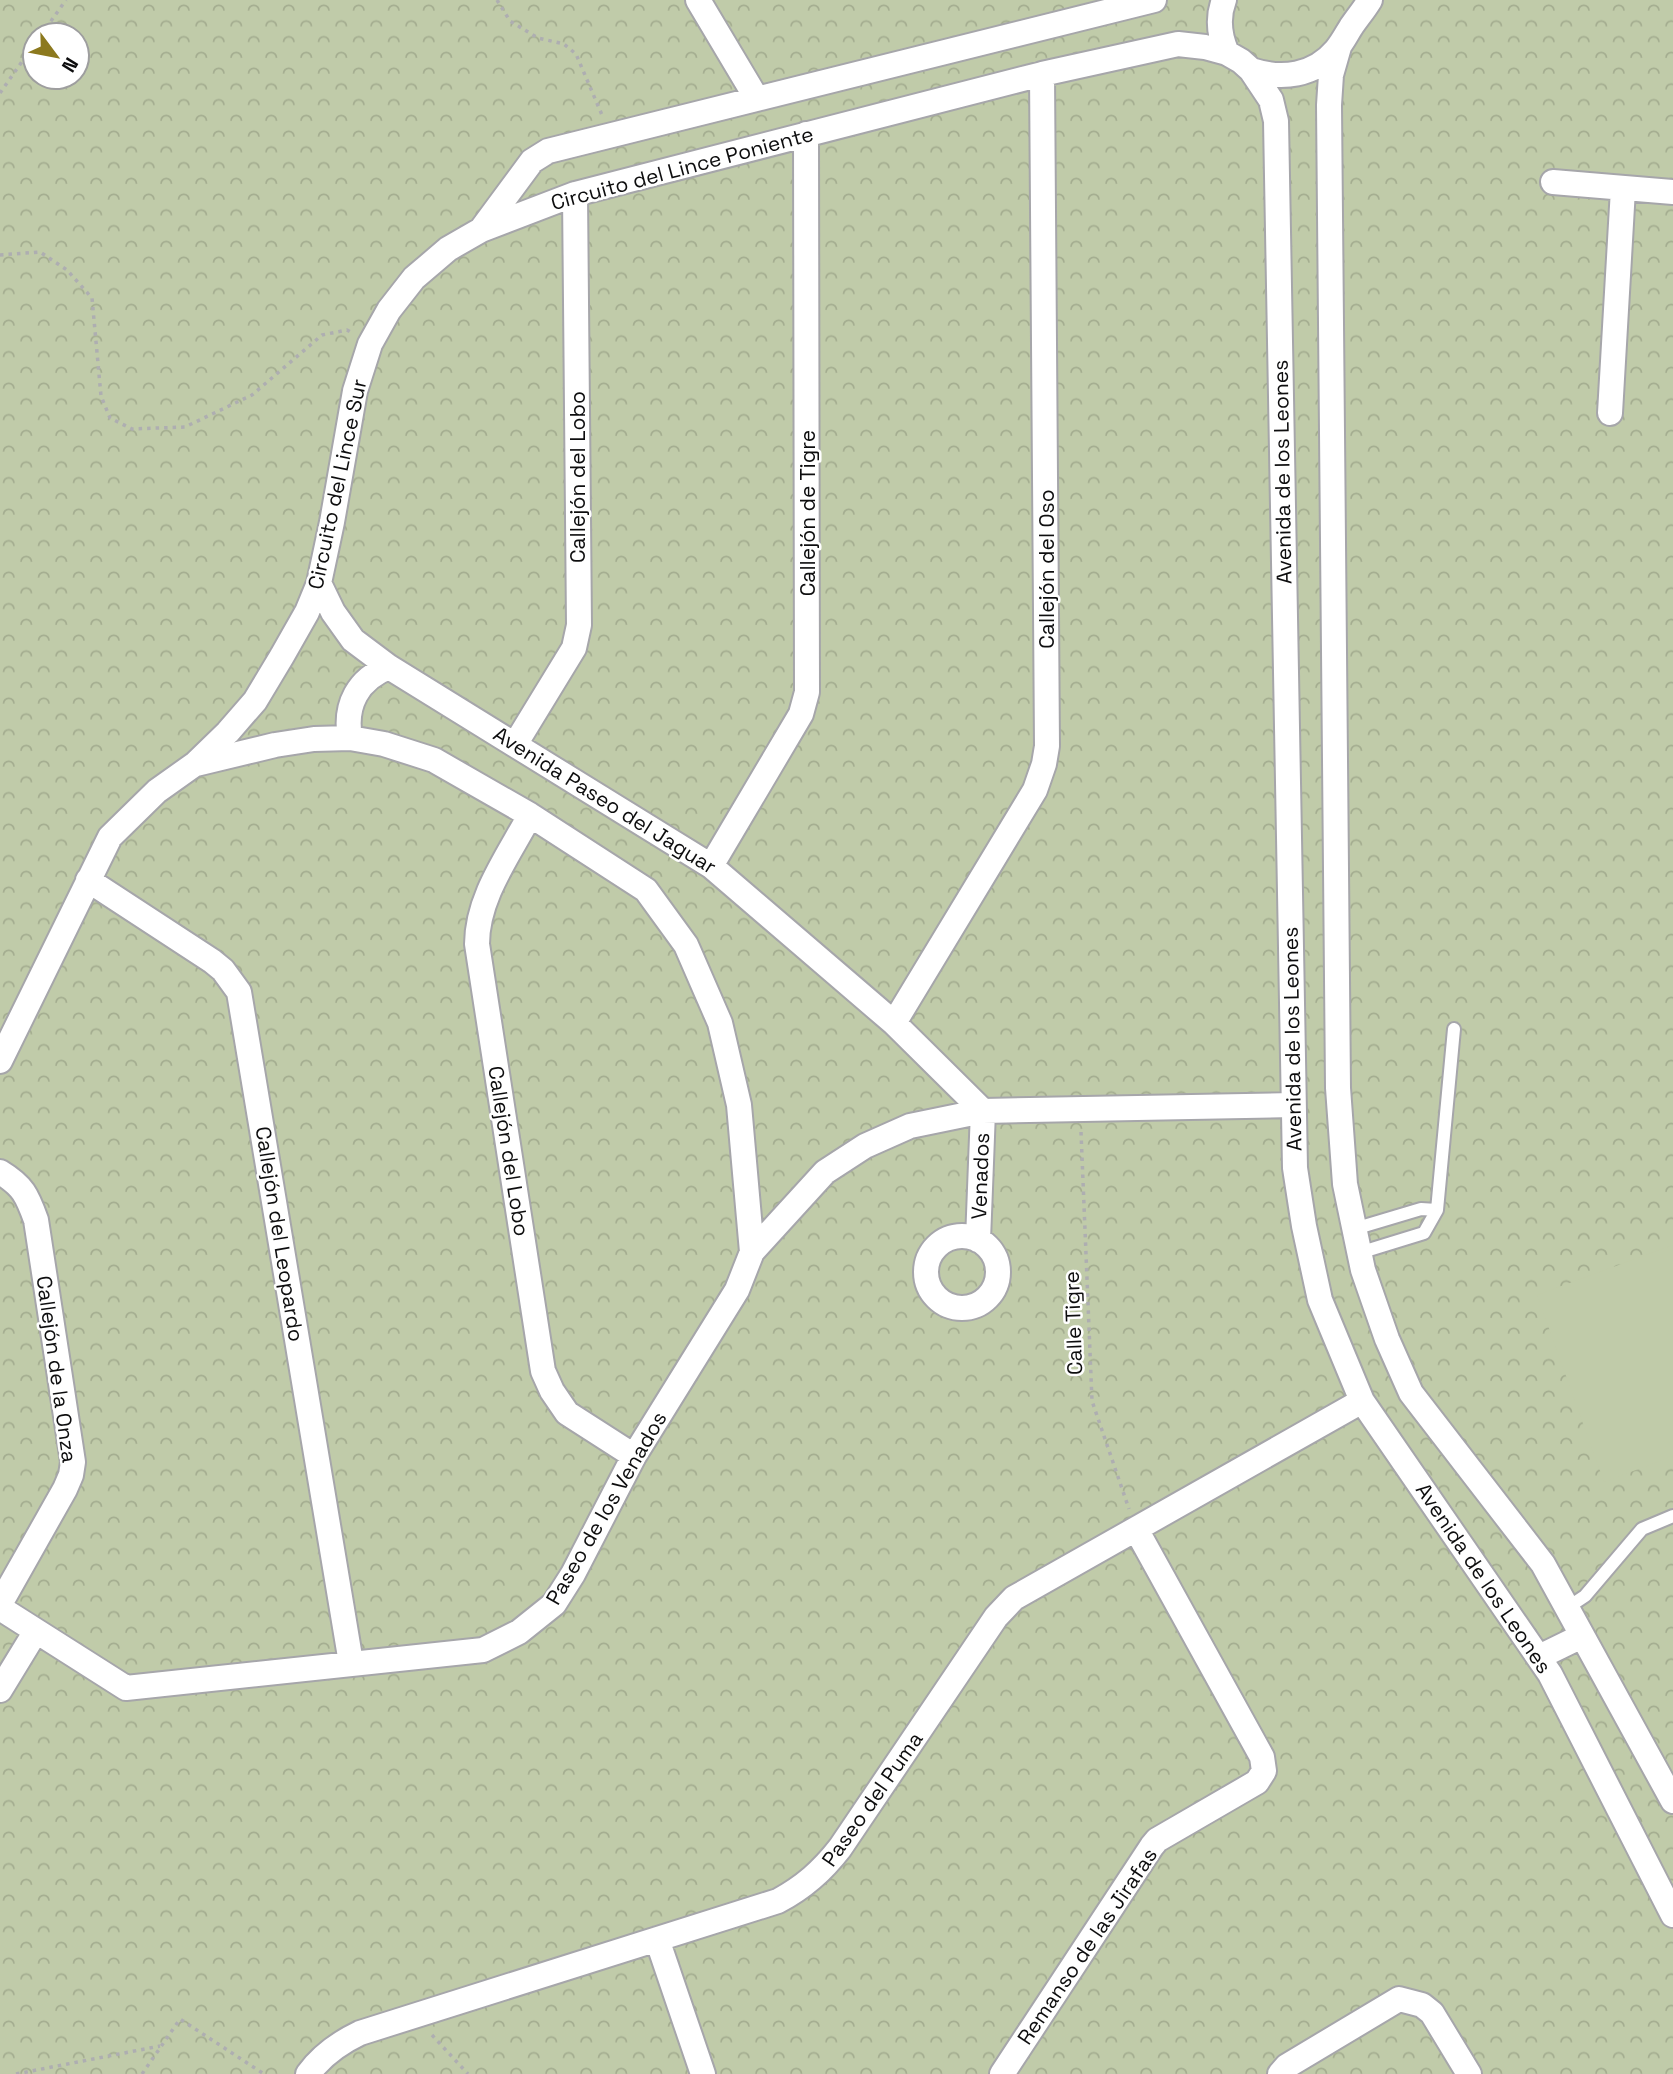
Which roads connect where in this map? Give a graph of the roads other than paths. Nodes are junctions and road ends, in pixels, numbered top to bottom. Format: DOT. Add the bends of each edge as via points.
graph roads {
  1 [pos="698,0"];
  2 [pos="1154,0"];
  3 [pos="1224,0"];
  4 [pos="1370,3"];
  5 [pos="1339,47"];
  6 [pos="1227,53"];
  7 [pos="1251,70"];
  8 [pos="1042,74"];
  9 [pos="757,99"];
  10 [pos="806,134"];
  11 [pos="1553,182"];
  12 [pos="1623,189"];
  13 [pos="1673,192"];
  14 [pos="575,194"];
  15 [pos="481,230"];
  16 [pos="1610,412"];
  17 [pos="319,583"];
  18 [pos="389,667"];
  19 [pos="350,738"];
  20 [pos="516,743"];
  21 [pos="195,764"];
  22 [pos="530,815"];
  23 [pos="711,866"];
  24 [pos="88,880"];
  25 [pos="894,1023"];
  26 [pos="1454,1029"];
  27 [pos="0,1061"];
  28 [pos="1293,1105"];
  29 [pos="983,1111"];
  30 [pos="0,1172"];
  31 [pos="1437,1210"];
  32 [pos="1354,1229"];
  33 [pos="978,1240"];
  34 [pos="752,1252"];
  35 [pos="1359,1253"];
  36 [pos="1362,1401"];
  37 [pos="634,1456"];
  38 [pos="1673,1516"];
  39 [pos="1136,1529"];
  40 [pos="0,1606"];
  41 [pos="1567,1608"];
  42 [pos="36,1631"];
  43 [pos="1582,1636"];
  44 [pos="1539,1657"];
  45 [pos="351,1663"];
  46 [pos="0,1690"];
  47 [pos="1673,1801"];
  48 [pos="1673,1915"];
  49 [pos="657,1939"];
  50 [pos="327,2062"];
  51 [pos="307,2074"];
  52 [pos="703,2074"];
  53 [pos="1002,2074"];
  54 [pos="1280,2074"];
  55 [pos="1469,2074"];
  1 -- 9 [label="street"];
  2 -- 9 [label="street, Circuito del Lince Poniente"];
  3 -- 6 [label="street" via="1220,29"];
  4 -- 5 [label="street"];
  5 -- 7 [label="street" via="1321,64 1298,74 1275,76"];
  5 -- 32 [label="street" via="1329,105 1338,1088 1345,1184"];
  6 -- 7 [label="street"];
  6 -- 8 [label="street, Circuito del Lince Poniente" via="1178,44"];
  7 -- 28 [label="street, Avenida de los Leones" via="1271,100 1276,121"];
  8 -- 10 [label="street, Circuito del Lince Poniente"];
  8 -- 25 [label="street, Callejón del Oso" via="1047,746 1035,790"];
  9 -- 15 [label="street, Circuito del Lince Poniente" via="548,151 532,161"];
  10 -- 14 [label="street, Circuito del Lince Poniente"];
  10 -- 23 [label="street, Callejón de Tigre" via="807,692 802,714"];
  11 -- 12 [label="street"];
  12 -- 13 [label="street"];
  12 -- 16 [label="street"];
  14 -- 15 [label="street, Circuito del Lince Poniente"];
  14 -- 20 [label="street, Callejón del Lobo" via="579,625 574,648"];
  15 -- 17 [label="street, Circuito del Lince Sur" via="448,249 414,278 370,344 355,391"];
  17 -- 18 [label="street, Avenida Paseo del Jaguar" via="353,640"];
  17 -- 21 [label="street, Circuito del Lince Sur" via="255,701"];
  18 -- 19 [label="street" via="369,677 354,695 348,716"];
  18 -- 20 [label="street, Avenida Paseo del Jaguar"];
  19 -- 21 [label="street" via="275,745"];
  19 -- 22 [label="street" via="434,760"];
  20 -- 23 [label="street, Avenida Paseo del Jaguar"];
  21 -- 24 [label="street, Circuito del Lince Sur" via="157,791 110,837"];
  22 -- 34 [label="street" via="646,890 686,945 720,1023 740,1105"];
  22 -- 37 [label="street, Callejón del Lobo" via="485,899 477,944 543,1371 567,1413"];
  23 -- 25 [label="street, Avenida Paseo del Jaguar"];
  24 -- 27 [label="street, Circuito del Lince Sur"];
  24 -- 45 [label="street, Callejón del Leopardo" via="212,961 239,992"];
  25 -- 29 [label="street, Avenida Paseo del Jaguar"];
  26 -- 31 [label="lane"];
  28 -- 29 [label="street, Paseo de los Venados"];
  28 -- 36 [label="street, Avenida de los Leones" via="1294,1168 1320,1300"];
  29 -- 33 [label="street, Venados"];
  29 -- 34 [label="street, Paseo de los Venados" via="910,1126 865,1146 825,1172"];
  30 -- 40 [label="street, Callejón de la Onza" via="27,1195 36,1220 73,1451 68,1482"];
  31 -- 32 [label="lane" via="1421,1209"];
  31 -- 35 [label="lane" via="1424,1233"];
  32 -- 35 [label="street"];
  34 -- 37 [label="street, Paseo de los Venados" via="737,1290"];
  35 -- 41 [label="street" via="1411,1394 1542,1564"];
  36 -- 39 [label="street, Paseo del Puma"];
  36 -- 44 [label="street, Avenida de los Leones"];
  37 -- 45 [label="street, Paseo de los Venados" via="573,1574 542,1615 482,1650"];
  38 -- 41 [label="lane" via="1642,1528 1585,1595"];
  39 -- 49 [label="street, Paseo del Puma" via="1005,1607 822,1871 778,1901"];
  39 -- 53 [label="street, Remanso de las Jirafas" via="1262,1757 1264,1771 1257,1782 1157,1840"];
  40 -- 42 [label="street, Paseo de los Venados"];
  41 -- 43 [label="street"];
  42 -- 45 [label="street, Paseo de los Venados" via="126,1688"];
  42 -- 46 [label="street"];
  43 -- 44 [label="street"];
  43 -- 47 [label="street"];
  44 -- 48 [label="street, Avenida de los Leones"];
  49 -- 50 [label="street, Paseo del Puma" via="360,2032 343,2040"];
  49 -- 52 [label="street"];
  50 -- 51 [label="street, Paseo del Puma"];
  54 -- 55 [label="street" via="1399,1999 1432,2013"];
}
